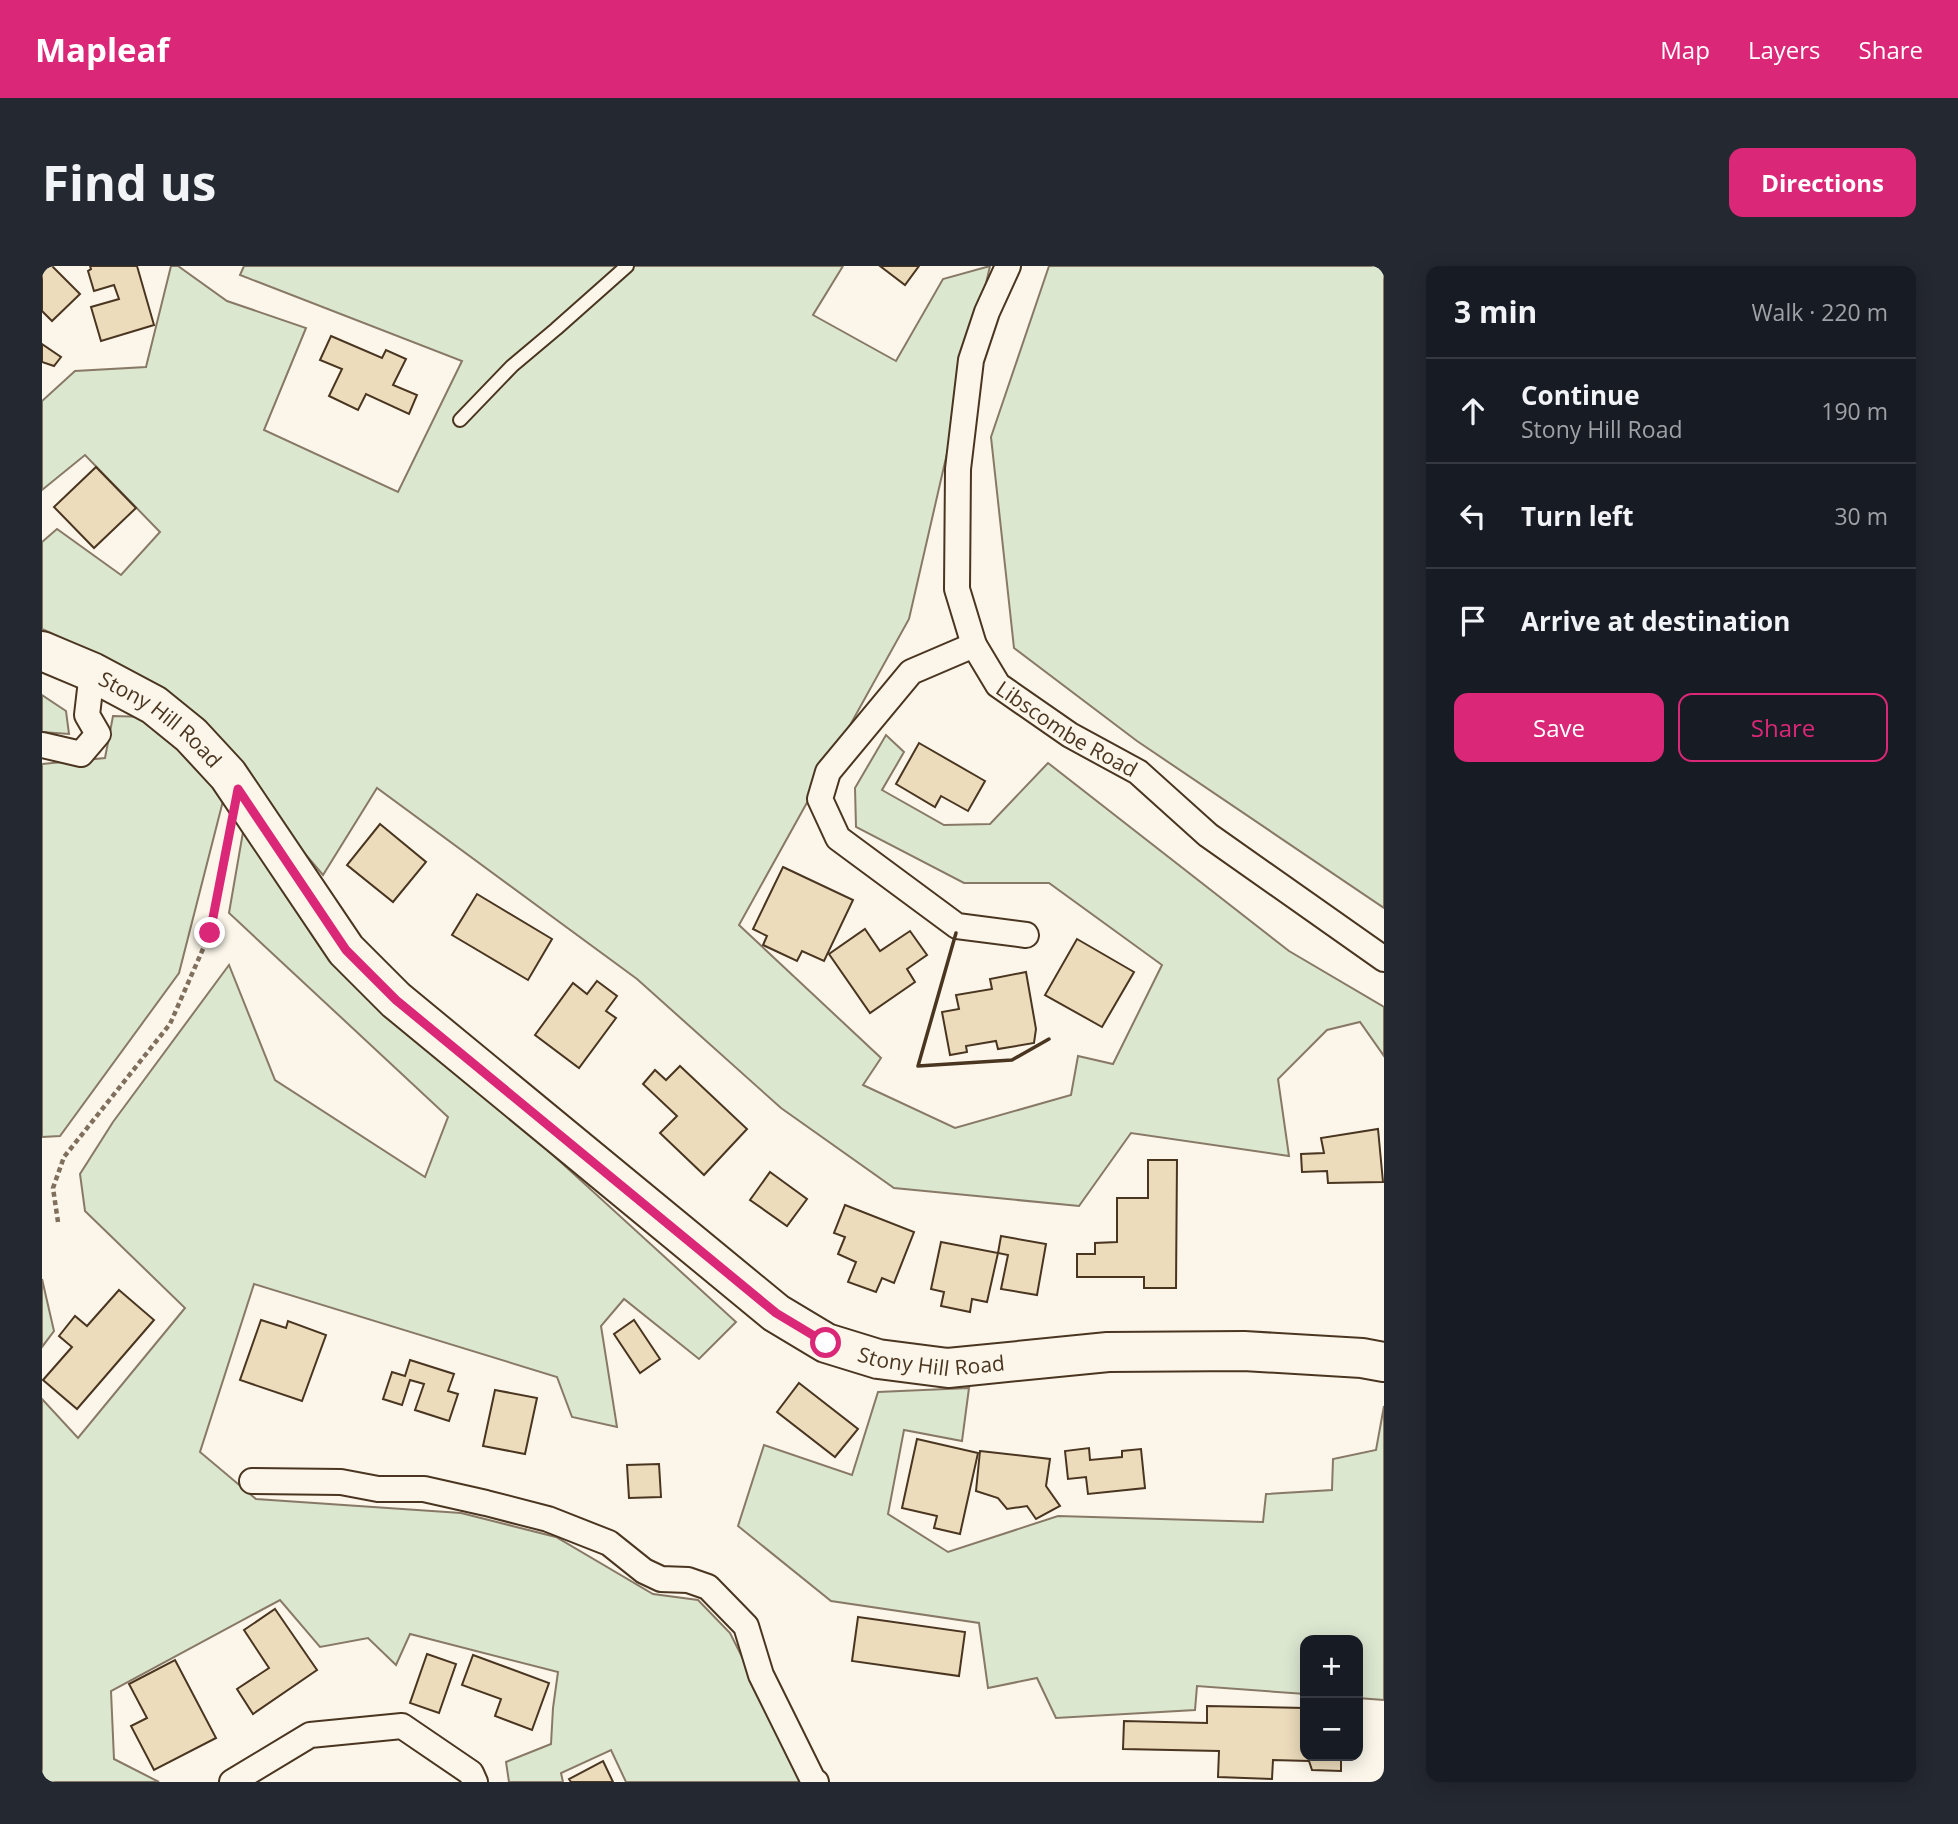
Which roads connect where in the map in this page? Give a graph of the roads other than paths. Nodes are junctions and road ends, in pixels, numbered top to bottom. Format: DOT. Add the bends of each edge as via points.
graph roads {
  1 [pos="626,266"];
  2 [pos="1008,266"];
  3 [pos="460,420"];
  4 [pos="974,645"];
  5 [pos="42,651"];
  6 [pos="92,672"];
  7 [pos="42,745"];
  8 [pos="1026,935"];
  9 [pos="1384,959"];
  10 [pos="1384,1362"];
  11 [pos="251,1481"];
  12 [pos="232,1782"];
  13 [pos="475,1782"];
  14 [pos="816,1782"];
  1 -- 3 [label="lane" via="512,366"];
  2 -- 4 [label="street, Libscombe Road" via="971,360 958,469 957,589"];
  4 -- 8 [label="street" via="911,672 828,772 820,799 838,838 957,926"];
  4 -- 9 [label="street, Libscombe Road" via="998,685 1070,735 1138,772 1208,835"];
  5 -- 6 [label="main road, Stony Hill Road"];
  6 -- 7 [label="street" via="87,715 98,734 81,754"];
  6 -- 10 [label="main road, Stony Hill Road" via="155,705 229,775 346,950 396,1000 776,1313 826,1343 878,1359 948,1368 1108,1352 1244,1351"];
  11 -- 14 [label="street" via="424,1489 486,1503 609,1543 661,1579 688,1580 708,1587 746,1626 761,1675"];
  12 -- 13 [label="street" via="310,1735 402,1726 471,1773"];
}
